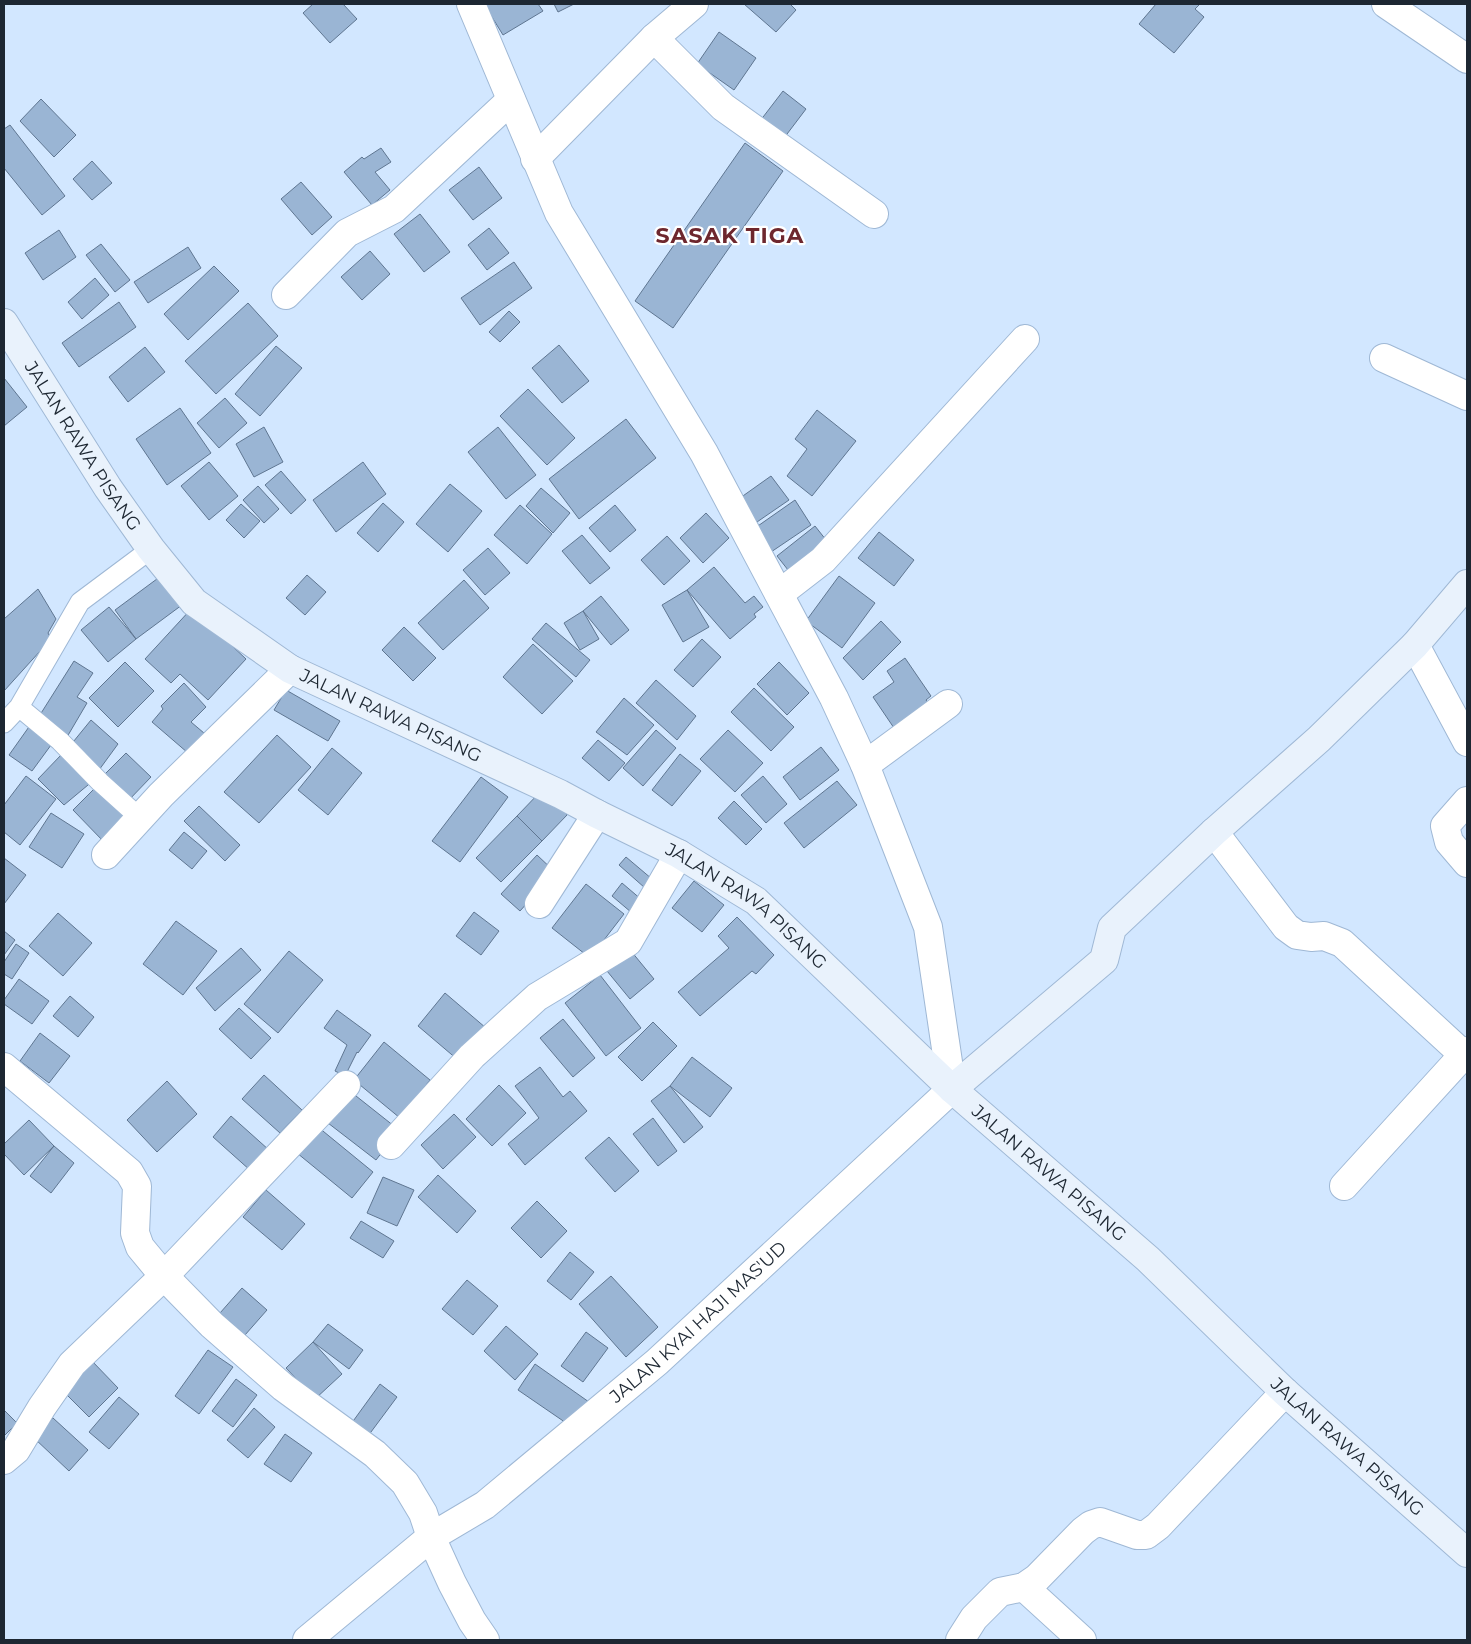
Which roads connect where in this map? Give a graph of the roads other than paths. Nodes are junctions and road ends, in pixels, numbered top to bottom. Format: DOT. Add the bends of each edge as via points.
graph roads {
  1 [pos="471,4"];
  2 [pos="694,4"];
  3 [pos="1386,4"];
  4 [pos="654,38"];
  5 [pos="1467,59"];
  6 [pos="511,100"];
  7 [pos="535,159"];
  8 [pos="874,214"];
  9 [pos="286,295"];
  10 [pos="4,324"];
  11 [pos="1025,339"];
  12 [pos="1384,358"];
  13 [pos="1467,396"];
  14 [pos="151,550"];
  15 [pos="1467,584"];
  16 [pos="778,594"];
  17 [pos="1415,645"];
  18 [pos="290,668"];
  19 [pos="948,704"];
  20 [pos="19,707"];
  21 [pos="4,723"];
  22 [pos="1467,742"];
  23 [pos="865,765"];
  24 [pos="1467,801"];
  25 [pos="597,814"];
  26 [pos="140,818"];
  27 [pos="1214,832"];
  28 [pos="679,854"];
  29 [pos="106,856"];
  30 [pos="1467,863"];
  31 [pos="540,904"];
  32 [pos="1466,1055"];
  33 [pos="4,1067"];
  34 [pos="346,1085"];
  35 [pos="952,1089"];
  36 [pos="391,1145"];
  37 [pos="1344,1186"];
  38 [pos="164,1276"];
  39 [pos="1285,1392"];
  40 [pos="4,1460"];
  41 [pos="431,1537"];
  42 [pos="1467,1554"];
  43 [pos="1024,1586"];
  44 [pos="307,1640"];
  45 [pos="485,1640"];
  46 [pos="960,1640"];
  47 [pos="1082,1640"];
  1 -- 6 [label="street"];
  2 -- 4 [label="street"];
  3 -- 5 [label="street"];
  4 -- 7 [label="street"];
  4 -- 8 [label="street" via="723,107"];
  6 -- 7 [label="street"];
  6 -- 9 [label="street" via="394,209 347,233"];
  7 -- 16 [label="street" via="559,213 704,453"];
  10 -- 14 [label="street, JALAN RAWA PISANG"];
  11 -- 16 [label="street" via="823,560"];
  12 -- 13 [label="street"];
  14 -- 18 [label="street, JALAN RAWA PISANG" via="194,602"];
  14 -- 20 [label="lane" via="80,602"];
  15 -- 17 [label="street"];
  16 -- 23 [label="street" via="834,698"];
  17 -- 22 [label="street"];
  17 -- 27 [label="street" via="1320,739"];
  18 -- 25 [label="street, JALAN RAWA PISANG" via="542,785"];
  18 -- 26 [label="street"];
  19 -- 23 [label="street"];
  20 -- 21 [label="lane"];
  20 -- 26 [label="lane"];
  23 -- 35 [label="street" via="928,927"];
  24 -- 30 [label="street" via="1445,826 1449,842"];
  25 -- 28 [label="street, JALAN RAWA PISANG"];
  25 -- 31 [label="street"];
  26 -- 29 [label="street"];
  27 -- 32 [label="street" via="1286,927 1297,935 1324,936 1342,943"];
  27 -- 35 [label="street" via="1112,928 1104,960"];
  28 -- 35 [label="street, JALAN RAWA PISANG" via="756,901"];
  28 -- 36 [label="street" via="628,942 538,996 472,1056"];
  32 -- 37 [label="street"];
  33 -- 38 [label="street" via="129,1172 137,1186 135,1233 140,1246"];
  34 -- 38 [label="street"];
  35 -- 39 [label="street, JALAN RAWA PISANG" via="1148,1259"];
  35 -- 41 [label="street, JALAN KYAI HAJI MAS'UD" via="657,1362 485,1505"];
  38 -- 40 [label="street" via="72,1364 16,1450"];
  38 -- 41 [label="street" via="283,1387 381,1460 405,1483 423,1513"];
  39 -- 42 [label="street, JALAN RAWA PISANG"];
  39 -- 43 [label="street" via="1146,1535 1100,1522 1091,1525"];
  41 -- 44 [label="street, JALAN KYAI HAJI MAS'UD"];
  41 -- 45 [label="street" via="464,1606"];
  43 -- 46 [label="street" via="1000,1592 974,1618"];
  43 -- 47 [label="street"];
}
